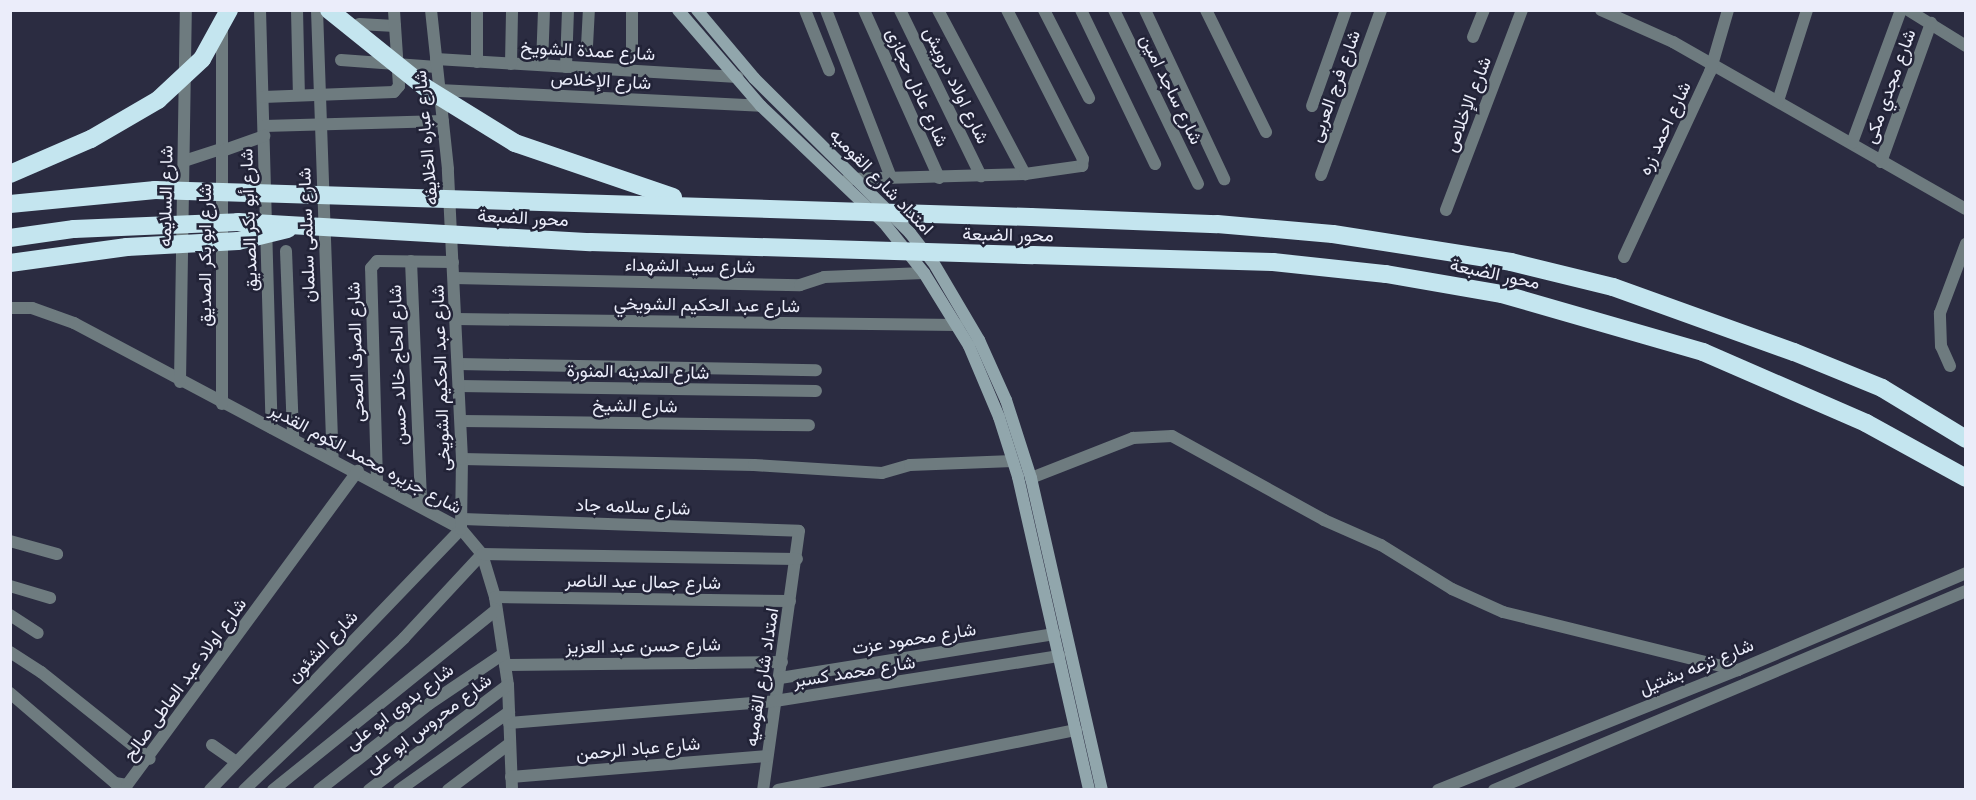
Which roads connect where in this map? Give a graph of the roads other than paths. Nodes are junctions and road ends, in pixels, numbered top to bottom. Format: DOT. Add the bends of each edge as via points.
graph roads {
  1 [pos="186,10"];
  2 [pos="222,10"];
  3 [pos="229,10"];
  4 [pos="260,10"];
  5 [pos="297,10"];
  6 [pos="317,10"];
  7 [pos="329,10"];
  8 [pos="394,10"];
  9 [pos="431,10"];
  10 [pos="477,10"];
  11 [pos="512,10"];
  12 [pos="544,10"];
  13 [pos="568,10"];
  14 [pos="589,10"];
  15 [pos="632,10"];
  16 [pos="678,10"];
  17 [pos="697,10"];
  18 [pos="806,10"];
  19 [pos="826,10"];
  20 [pos="864,10"];
  21 [pos="900,10"];
  22 [pos="938,10"];
  23 [pos="1007,10"];
  24 [pos="1044,10"];
  25 [pos="1081,10"];
  26 [pos="1114,10"];
  27 [pos="1145,10"];
  28 [pos="1206,10"];
  29 [pos="1347,10"];
  30 [pos="1381,10"];
  31 [pos="1484,10"];
  32 [pos="1522,10"];
  33 [pos="1601,10"];
  34 [pos="1728,10"];
  35 [pos="1807,10"];
  36 [pos="1901,10"];
  37 [pos="1908,10"];
  38 [pos="1931,23"];
  39 [pos="359,24"];
  40 [pos="395,26"];
  41 [pos="1473,37"];
  42 [pos="587,46"];
  43 [pos="1965,46"];
  44 [pos="632,53"];
  45 [pos="341,60"];
  46 [pos="477,62"];
  47 [pos="437,63"];
  48 [pos="398,64"];
  49 [pos="511,64"];
  50 [pos="1712,64"];
  51 [pos="542,65"];
  52 [pos="566,67"];
  53 [pos="829,70"];
  54 [pos="737,77"];
  55 [pos="439,90"];
  56 [pos="319,93"];
  57 [pos="299,95"];
  58 [pos="263,97"];
  59 [pos="1089,98"];
  60 [pos="1778,100"];
  61 [pos="761,106"];
  62 [pos="1312,106"];
  63 [pos="443,121"];
  64 [pos="320,124"];
  65 [pos="264,131"];
  66 [pos="1266,132"];
  67 [pos="1852,143"];
  68 [pos="222,149"];
  69 [pos="184,161"];
  70 [pos="1881,162"];
  71 [pos="1155,164"];
  72 [pos="10,174"];
  73 [pos="1025,174"];
  74 [pos="1321,175"];
  75 [pos="981,176"];
  76 [pos="856,178"];
  77 [pos="891,178"];
  78 [pos="939,178"];
  79 [pos="839,179"];
  80 [pos="1224,179"];
  81 [pos="1198,184"];
  82 [pos="10,204"];
  83 [pos="695,204"];
  84 [pos="1965,209"];
  85 [pos="1446,210"];
  86 [pos="298,225"];
  87 [pos="10,238"];
  88 [pos="1965,244"];
  89 [pos="286,251"];
  90 [pos="1624,257"];
  91 [pos="411,261"];
  92 [pos="453,262"];
  93 [pos="10,263"];
  94 [pos="924,273"];
  95 [pos="454,278"];
  96 [pos="10,308"];
  97 [pos="456,319"];
  98 [pos="958,325"];
  99 [pos="458,364"];
  100 [pos="1950,366"];
  101 [pos="816,370"];
  102 [pos="180,382"];
  103 [pos="459,386"];
  104 [pos="816,392"];
  105 [pos="222,404"];
  106 [pos="461,421"];
  107 [pos="808,425"];
  108 [pos="272,428"];
  109 [pos="292,437"];
  110 [pos="1965,439"];
  111 [pos="333,458"];
  112 [pos="462,459"];
  113 [pos="1013,461"];
  114 [pos="358,471"];
  115 [pos="1031,478"];
  116 [pos="1965,478"];
  117 [pos="377,481"];
  118 [pos="421,504"];
  119 [pos="462,524"];
  120 [pos="800,534"];
  121 [pos="10,541"];
  122 [pos="482,554"];
  123 [pos="57,555"];
  124 [pos="796,558"];
  125 [pos="1965,573"];
  126 [pos="10,586"];
  127 [pos="1965,591"];
  128 [pos="50,598"];
  129 [pos="790,601"];
  130 [pos="495,604"];
  131 [pos="10,615"];
  132 [pos="38,633"];
  133 [pos="1054,633"];
  134 [pos="10,652"];
  135 [pos="1059,656"];
  136 [pos="504,659"];
  137 [pos="782,662"];
  138 [pos="1738,670"];
  139 [pos="780,678"];
  140 [pos="507,685"];
  141 [pos="10,693"];
  142 [pos="775,701"];
  143 [pos="509,717"];
  144 [pos="1076,730"];
  145 [pos="509,744"];
  146 [pos="212,745"];
  147 [pos="767,756"];
  148 [pos="150,759"];
  149 [pos="236,762"];
  150 [pos="509,785"];
  151 [pos="210,789"];
  152 [pos="244,789"];
  153 [pos="273,789"];
  154 [pos="319,789"];
  155 [pos="369,789"];
  156 [pos="399,789"];
  157 [pos="448,789"];
  158 [pos="763,789"];
  159 [pos="778,789"];
  160 [pos="1089,789"];
  161 [pos="1102,789"];
  162 [pos="1438,789"];
  163 [pos="1494,789"];
  1 -- 69 [label="street, شارع السلايمه"];
  2 -- 68 [label="street, شارع ابو بكر الصديق"];
  3 -- 72 [label="highway, bridge" via="202,59 158,100 91,139"];
  4 -- 58 [label="street, شارع أبو بكر الصديق"];
  5 -- 57 [label="street"];
  6 -- 56 [label="street, شارع سلمى سلمان"];
  7 -- 83 [label="highway, bridge" via="426,88 515,143"];
  8 -- 40 [label="street"];
  9 -- 47 [label="street, شارع عباره الخلايفه"];
  10 -- 46 [label="street"];
  11 -- 49 [label="street"];
  12 -- 51 [label="street"];
  13 -- 52 [label="street"];
  14 -- 42 [label="street"];
  15 -- 44 [label="street"];
  16 -- 54 [label="street, امتداد شارع القوميه"];
  17 -- 76 [label="street, امتداد شارع القوميه" via="754,78"];
  18 -- 53 [label="street"];
  19 -- 77 [label="street"];
  20 -- 78 [label="street, شارع عادل حجازى"];
  21 -- 75 [label="street, شارع اولاد درويش"];
  22 -- 73 [label="street"];
  23 -- 73 [label="street" via="1083,159 1078,168"];
  24 -- 59 [label="street"];
  25 -- 71 [label="street"];
  26 -- 81 [label="street, شارع ساجد امين"];
  27 -- 80 [label="street"];
  28 -- 66 [label="street"];
  29 -- 62 [label="street"];
  30 -- 74 [label="street, شارع فرج العربى"];
  31 -- 41 [label="street"];
  32 -- 85 [label="street, شارع الإخلاص"];
  33 -- 50 [label="street"];
  34 -- 50 [label="street, شارع احمد زره"];
  35 -- 60 [label="street"];
  36 -- 67 [label="street"];
  37 -- 38 [label="street"];
  38 -- 43 [label="street"];
  38 -- 70 [label="street, شارع مجدي مكى"];
  39 -- 40 [label="street"];
  40 -- 48 [label="street"];
  45 -- 48 [label="street, شارع عمدة الشويخ"];
  46 -- 47 [label="street, شارع عمدة الشويخ"];
  46 -- 49 [label="street, شارع عمدة الشويخ"];
  47 -- 48 [label="street, شارع عمدة الشويخ"];
  47 -- 55 [label="street, شارع عباره الخلايفه"];
  48 -- 56 [label="street" via="399,86 394,92"];
  49 -- 51 [label="street, شارع عمدة الشويخ"];
  50 -- 60 [label="street"];
  50 -- 90 [label="street, شارع احمد زره"];
  51 -- 52 [label="street, شارع عمدة الشويخ"];
  52 -- 54 [label="street, شارع عمدة الشويخ"];
  54 -- 61 [label="street, امتداد شارع القوميه"];
  55 -- 61 [label="street, شارع الإخلاص"];
  55 -- 63 [label="street, شارع عباره الخلايفه"];
  56 -- 57 [label="street"];
  56 -- 64 [label="street, شارع سلمى سلمان"];
  57 -- 58 [label="street"];
  58 -- 65 [label="street, شارع أبو بكر الصديق"];
  60 -- 67 [label="street"];
  61 -- 79 [label="street, امتداد شارع القوميه"];
  63 -- 64 [label="street"];
  63 -- 92 [label="street, شارع عباره الخلايفه"];
  64 -- 65 [label="street"];
  64 -- 111 [label="street, شارع سلمى سلمان"];
  65 -- 68 [label="street"];
  65 -- 108 [label="street, شارع أبو بكر الصديق"];
  67 -- 70 [label="street"];
  68 -- 69 [label="street"];
  68 -- 105 [label="street, شارع ابو بكر الصديق"];
  69 -- 102 [label="street, شارع السلايمه"];
  70 -- 84 [label="street"];
  73 -- 75 [label="street"];
  75 -- 78 [label="street"];
  76 -- 77 [label="street"];
  76 -- 79 [label="street"];
  76 -- 115 [label="street, امتداد شارع القوميه" via="910,233 953,294 998,379"];
  77 -- 78 [label="street"];
  79 -- 94 [label="street, امتداد شارع القوميه" via="884,223"];
  82 -- 83 [label="highway, محور الضبعة, bridge" via="155,190"];
  83 -- 110 [label="highway, محور الضبعة, bridge" via="1031,217 1391,240 1613,287 1882,388"];
  86 -- 87 [label="highway, محور الضبعة, bridge" via="166,224"];
  86 -- 93 [label="highway, bridge" via="238,241 127,247"];
  86 -- 116 [label="highway, محور الضبعة, bridge" via="590,242 1273,262 1386,274 1502,294 1605,321 1713,356 1866,423"];
  88 -- 100 [label="street" via="1940,313 1941,346"];
  89 -- 109 [label="street"];
  91 -- 92 [label="street"];
  91 -- 117 [label="street, شارع الصرف الصحى" via="377,261 371,268"];
  91 -- 118 [label="street, شارع الحاج خالد حسن"];
  92 -- 95 [label="street, شارع عبد الحكيم الشويخى"];
  94 -- 95 [label="street, شارع سيد الشهداء" via="824,277 800,285"];
  94 -- 98 [label="street, امتداد شارع القوميه"];
  95 -- 97 [label="street, شارع عبد الحكيم الشويخى"];
  96 -- 102 [label="street, شارع جزيره محمد الكوم القدير" via="32,308 74,323"];
  97 -- 98 [label="street, شارع عبد الحكيم الشويخي"];
  97 -- 99 [label="street, شارع عبد الحكيم الشويخى"];
  98 -- 113 [label="street, امتداد شارع القوميه" via="990,393"];
  99 -- 101 [label="street"];
  99 -- 103 [label="street, شارع عبد الحكيم الشويخى"];
  102 -- 105 [label="street, شارع جزيره محمد الكوم القدير"];
  103 -- 104 [label="street, شارع المدينه المنورة"];
  103 -- 106 [label="street, شارع عبد الحكيم الشويخى"];
  105 -- 108 [label="street, شارع جزيره محمد الكوم القدير"];
  106 -- 107 [label="street, شارع الشيخ"];
  106 -- 112 [label="street, شارع عبد الحكيم الشويخى"];
  108 -- 109 [label="street, شارع جزيره محمد الكوم القدير"];
  109 -- 111 [label="street, شارع جزيره محمد الكوم القدير"];
  111 -- 114 [label="street, شارع جزيره محمد الكوم القدير"];
  112 -- 113 [label="street" via="754,465 882,473 910,465"];
  112 -- 119 [label="street, شارع عبد الحكيم الشويخى"];
  113 -- 133 [label="street, امتداد شارع القوميه"];
  114 -- 117 [label="street, شارع جزيره محمد الكوم القدير"];
  114 -- 148 [label="street, شارع اولاد عبد العاطى صالح"];
  115 -- 138 [label="street" via="1133,438 1172,436 1324,520 1381,545 1452,589 1503,612"];
  115 -- 161 [label="street, امتداد شارع القوميه"];
  117 -- 118 [label="street, شارع جزيره محمد الكوم القدير"];
  118 -- 119 [label="street, شارع جزيره محمد الكوم القدير"];
  119 -- 120 [label="street, شارع سلامه جاد" via="796,530"];
  119 -- 122 [label="street, شارع جزيره محمد الكوم القدير"];
  119 -- 149 [label="street, شارع الشئون"];
  120 -- 124 [label="street, امتداد شارع القوميه"];
  121 -- 123 [label="street"];
  122 -- 124 [label="street"];
  122 -- 130 [label="street, شارع جزيره محمد الكوم القدير"];
  122 -- 152 [label="street" via="404,638"];
  124 -- 129 [label="street, امتداد شارع القوميه"];
  125 -- 138 [label="street, شارع ترعه بشتيل"];
  126 -- 128 [label="street"];
  127 -- 163 [label="street, شارع ترعه بشتيل"];
  129 -- 130 [label="street, شارع جمال عبد الناصر"];
  129 -- 137 [label="street, امتداد شارع القوميه"];
  130 -- 136 [label="street, شارع جزيره محمد الكوم القدير"];
  130 -- 153 [label="street"];
  131 -- 132 [label="street"];
  133 -- 135 [label="street, امتداد شارع القوميه"];
  133 -- 139 [label="street, شارع محمود عزت"];
  134 -- 148 [label="street"];
  135 -- 142 [label="street, شارع محمد كسبر"];
  135 -- 144 [label="street, امتداد شارع القوميه"];
  136 -- 137 [label="street, شارع حسن عبد العزيز"];
  136 -- 140 [label="street, شارع جزيره محمد الكوم القدير"];
  136 -- 154 [label="street, شارع بدوى ابو على" via="429,704"];
  137 -- 139 [label="street, امتداد شارع القوميه"];
  138 -- 162 [label="street, شارع ترعه بشتيل"];
  139 -- 142 [label="street, امتداد شارع القوميه"];
  140 -- 143 [label="street, شارع جزيره محمد الكوم القدير"];
  140 -- 155 [label="street, شارع محروس ابو على"];
  141 -- 148 [label="street, شارع اولاد عبد العاطى صالح" via="119,786 127,785"];
  142 -- 143 [label="street, شارع محمد كسبر"];
  142 -- 147 [label="street, امتداد شارع القوميه"];
  143 -- 145 [label="street, شارع جزيره محمد الكوم القدير"];
  143 -- 156 [label="street"];
  144 -- 159 [label="street"];
  144 -- 160 [label="street, امتداد شارع القوميه"];
  145 -- 150 [label="street, شارع جزيره محمد الكوم القدير"];
  145 -- 157 [label="street"];
  146 -- 149 [label="street"];
  147 -- 150 [label="street, شارع عباد الرحمن"];
  147 -- 158 [label="street, امتداد شارع القوميه"];
  149 -- 151 [label="street, شارع الشئون"];
}
